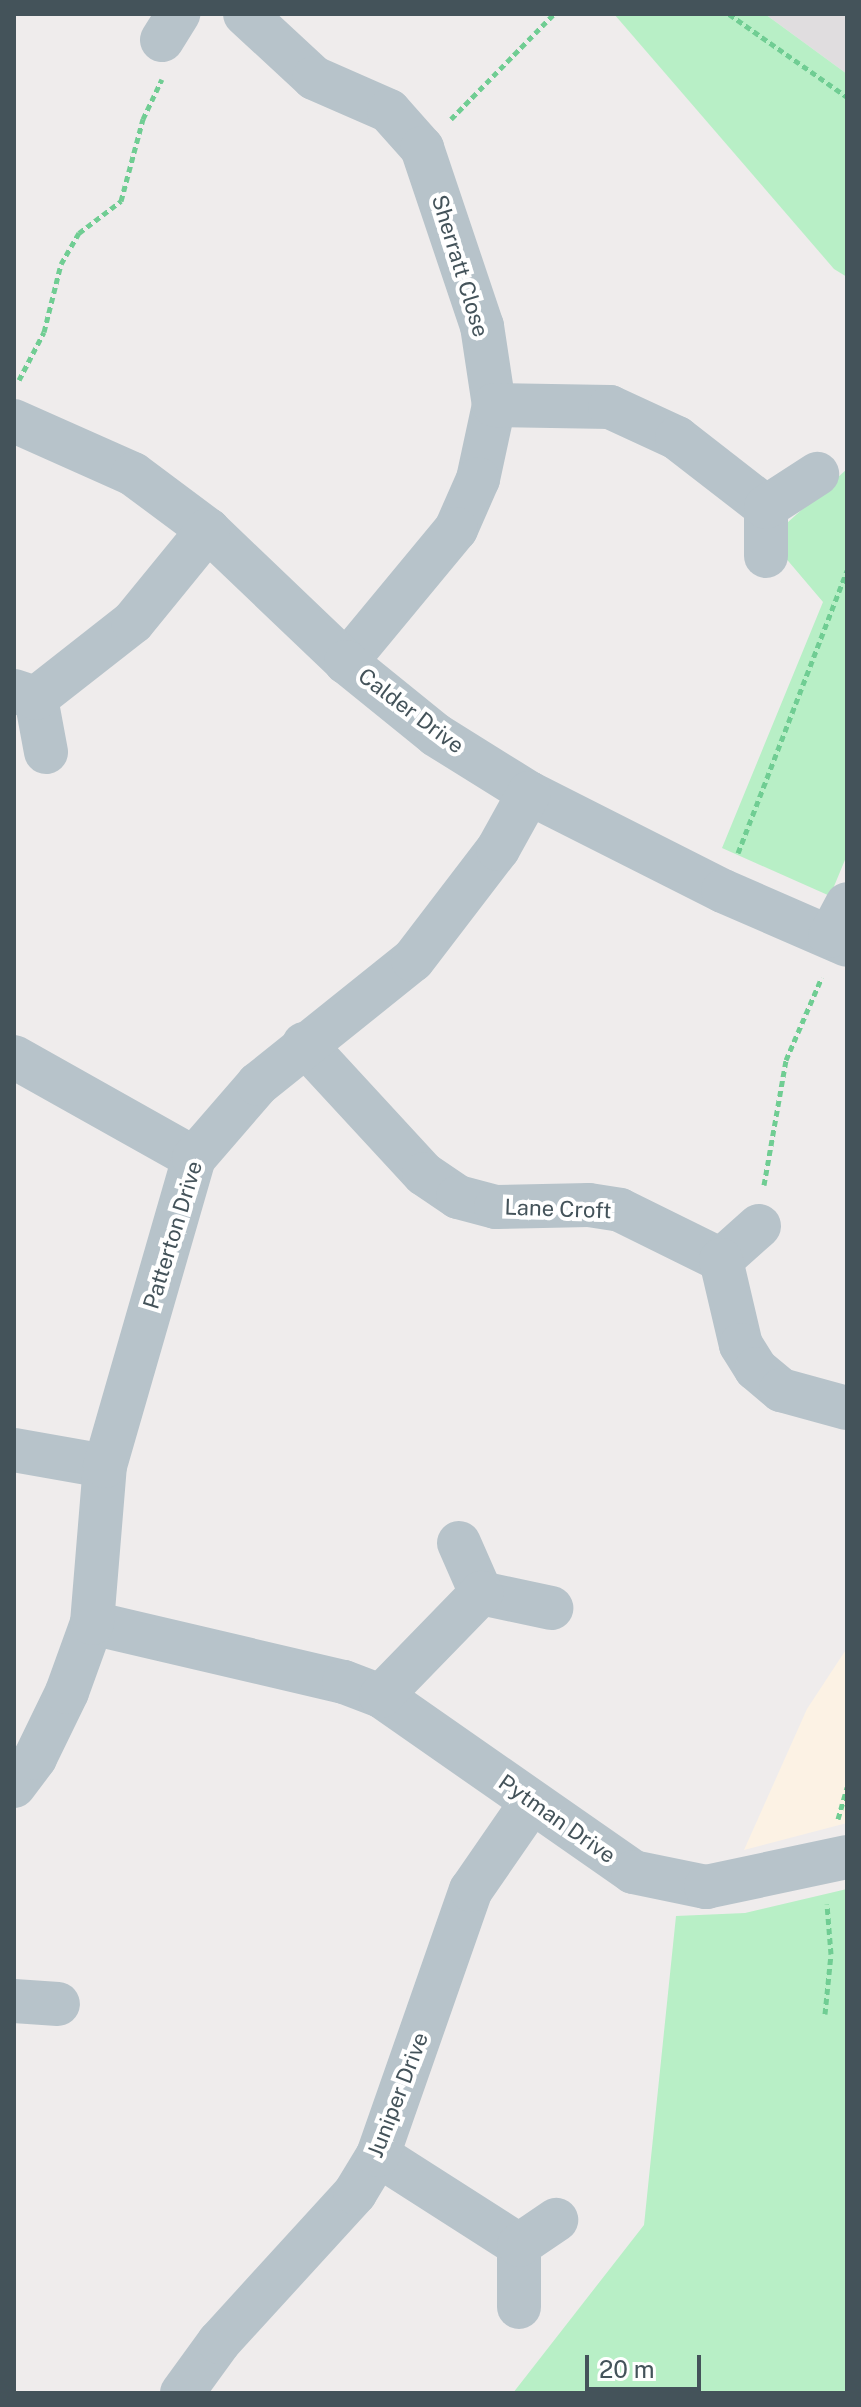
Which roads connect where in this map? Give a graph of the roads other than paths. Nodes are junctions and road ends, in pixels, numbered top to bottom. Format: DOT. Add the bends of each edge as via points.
graph roads {
  1 [pos="245,14"];
  2 [pos="494,405"];
  3 [pos="14,421"];
  4 [pos="817,474"];
  5 [pos="766,507"];
  6 [pos="208,530"];
  7 [pos="766,556"];
  8 [pos="346,662"];
  9 [pos="25,695"];
  10 [pos="46,752"];
  11 [pos="529,793"];
  12 [pos="841,932"];
  13 [pos="304,1044"];
  14 [pos="14,1057"];
  15 [pos="194,1158"];
  16 [pos="759,1226"];
  17 [pos="721,1260"];
  18 [pos="847,1408"];
  19 [pos="14,1450"];
  20 [pos="105,1466"];
  21 [pos="459,1543"];
  22 [pos="481,1593"];
  23 [pos="551,1608"];
  24 [pos="92,1623"];
  25 [pos="381,1696"];
  26 [pos="14,1786"];
  27 [pos="531,1803"];
  28 [pos="837,1860"];
  29 [pos="14,2001"];
  30 [pos="58,2004"];
  31 [pos="378,2155"];
  32 [pos="556,2220"];
  33 [pos="519,2245"];
  34 [pos="519,2307"];
  35 [pos="182,2393"];
  1 -- 2 [label="street, Sherratt Close" via="314,78 389,111 422,148 482,326"];
  2 -- 5 [label="street" via="610,407 677,438"];
  2 -- 8 [label="street, Sherratt Close" via="478,479 456,529"];
  3 -- 6 [label="street, Calder Drive" via="133,474"];
  4 -- 5 [label="street"];
  5 -- 7 [label="street"];
  6 -- 8 [label="street, Calder Drive"];
  6 -- 9 [label="street" via="133,622"];
  8 -- 11 [label="street, Calder Drive" via="436,735"];
  9 -- 10 [label="street"];
  11 -- 12 [label="street, Calder Drive" via="723,891"];
  11 -- 13 [label="street, Patterton Drive" via="498,849 413,960"];
  13 -- 15 [label="street, Patterton Drive" via="258,1084"];
  13 -- 17 [label="street, Lane Croft" via="424,1174 458,1197 496,1207 589,1205 620,1210"];
  14 -- 15 [label="street"];
  15 -- 20 [label="street, Patterton Drive"];
  16 -- 17 [label="street"];
  17 -- 18 [label="street" via="736,1323 756,1369 781,1390"];
  19 -- 20 [label="street"];
  20 -- 24 [label="street, Patterton Drive"];
  21 -- 22 [label="street"];
  22 -- 23 [label="street"];
  22 -- 25 [label="street"];
  24 -- 25 [label="street, Pytman Drive" via="344,1682"];
  24 -- 26 [label="street, Patterton Drive" via="67,1692 35,1758"];
  25 -- 27 [label="street, Pytman Drive" via="428,1724"];
  27 -- 28 [label="street, Pytman Drive" via="633,1872 706,1887"];
  27 -- 31 [label="street, Juniper Drive" via="471,1890"];
  29 -- 30 [label="street"];
  31 -- 33 [label="street"];
  31 -- 35 [label="street, Juniper Drive" via="355,2193 219,2342"];
  32 -- 33 [label="street"];
  33 -- 34 [label="street"];
}
